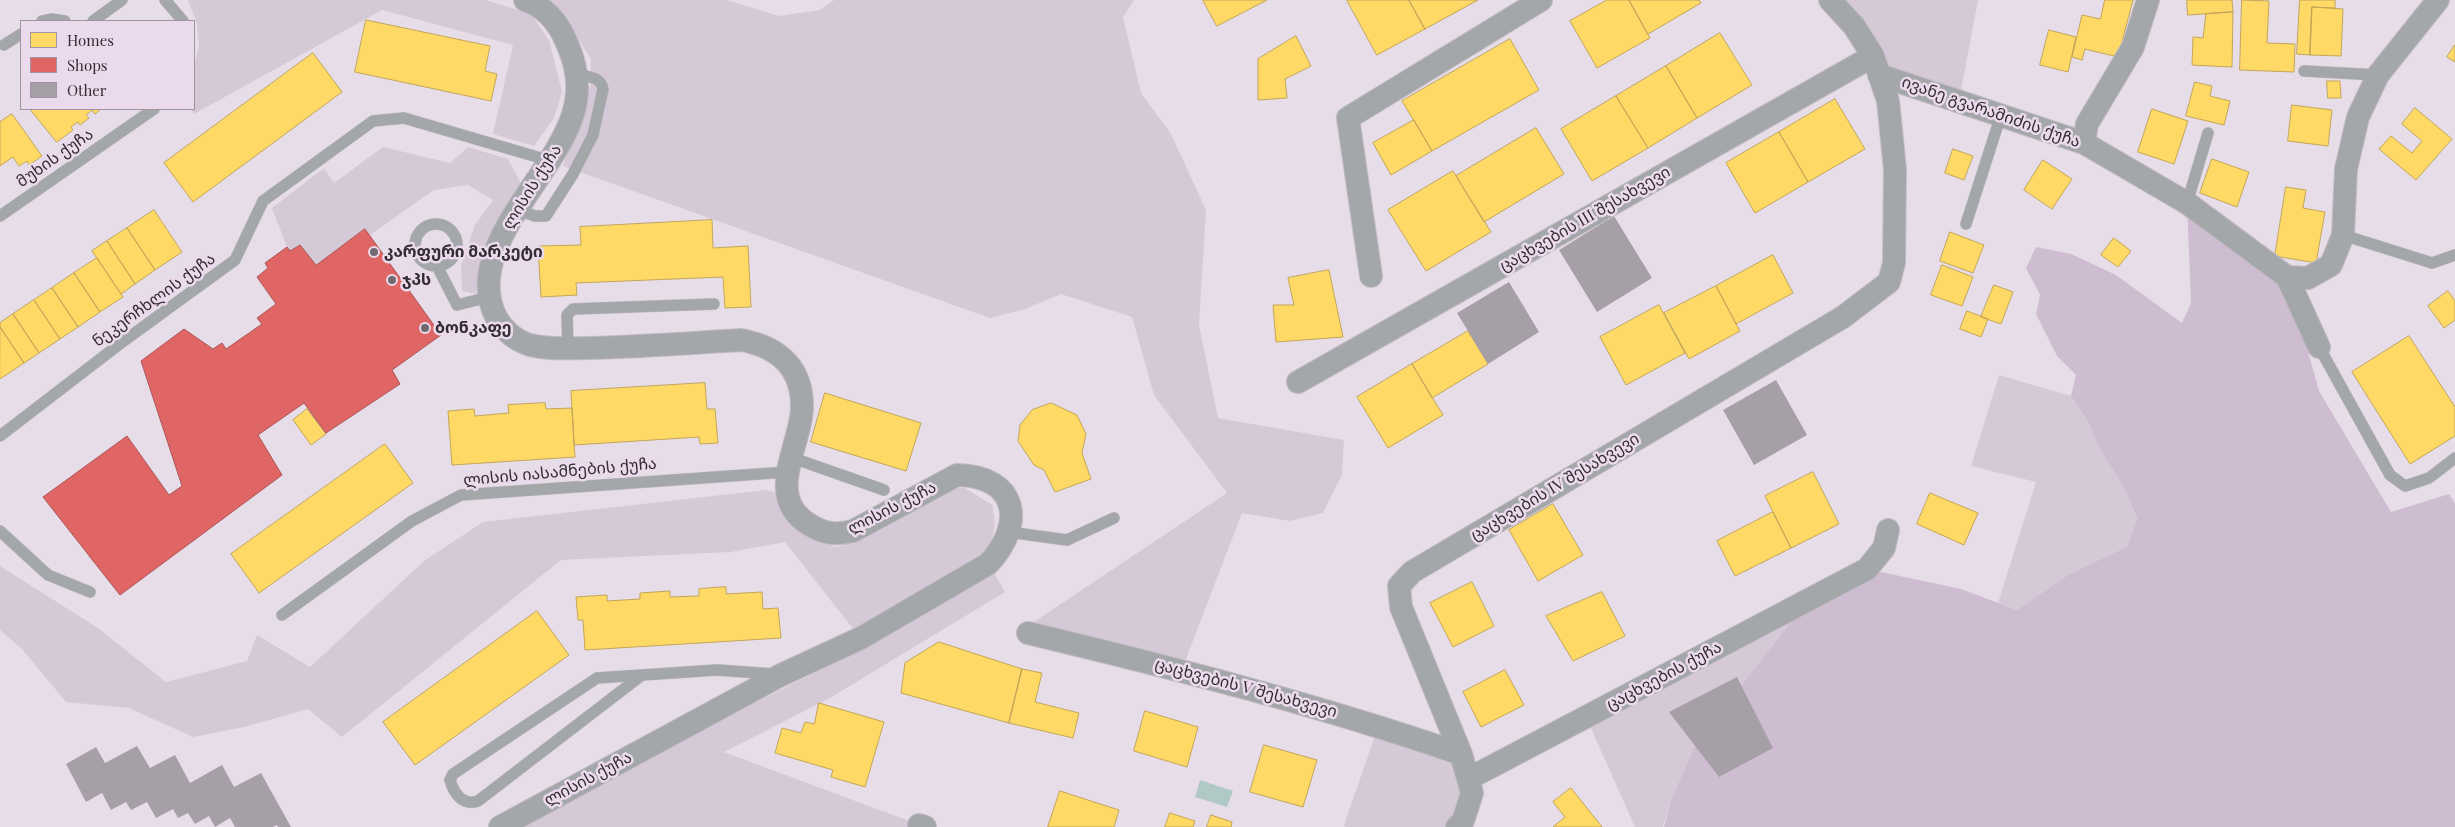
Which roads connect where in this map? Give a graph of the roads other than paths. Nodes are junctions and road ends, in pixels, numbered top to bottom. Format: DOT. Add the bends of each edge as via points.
graph roads {
  1 [pos="122,0"];
  2 [pos="165,0"];
  3 [pos="525,0"];
  4 [pos="1542,0"];
  5 [pos="1830,0"];
  6 [pos="2148,0"];
  7 [pos="2438,0"];
  8 [pos="94,20"];
  9 [pos="181,20"];
  10 [pos="20,35"];
  11 [pos="4,46"];
  12 [pos="1876,66"];
  13 [pos="2304,71"];
  14 [pos="577,74"];
  15 [pos="2378,75"];
  16 [pos="153,110"];
  17 [pos="2001,115"];
  18 [pos="2208,133"];
  19 [pos="2084,143"];
  20 [pos="551,161"];
  21 [pos="2187,203"];
  22 [pos="518,210"];
  23 [pos="0,216"];
  24 [pos="1966,224"];
  25 [pos="2343,236"];
  26 [pos="2455,255"];
  27 [pos="437,266"];
  28 [pos="1371,276"];
  29 [pos="2287,277"];
  30 [pos="489,296"];
  31 [pos="714,304"];
  32 [pos="2319,347"];
  33 [pos="568,348"];
  34 [pos="1298,382"];
  35 [pos="0,436"];
  36 [pos="2455,458"];
  37 [pos="788,464"];
  38 [pos="884,490"];
  39 [pos="1114,518"];
  40 [pos="1888,530"];
  41 [pos="0,531"];
  42 [pos="1008,532"];
  43 [pos="90,592"];
  44 [pos="282,615"];
  45 [pos="1028,633"];
  46 [pos="642,675"];
  47 [pos="781,675"];
  48 [pos="1461,754"];
  49 [pos="1468,779"];
  50 [pos="500,827"];
  51 [pos="1457,827"];
  1 -- 8 [label="lane"];
  2 -- 9 [label="lane"];
  3 -- 14 [label="street, ლისის ქუჩა" via="536,4 553,18 573,56"];
  4 -- 28 [label="street" via="1348,118"];
  5 -- 12 [label="street" via="1854,26"];
  6 -- 19 [label="street" via="2133,46 2088,124"];
  7 -- 15 [label="street"];
  10 -- 11 [label="lane"];
  12 -- 17 [label="street, ივანე გვარამიძის ქუჩა"];
  12 -- 34 [label="street, ცაცხვების III შესახვევი"];
  12 -- 48 [label="street, ცაცხვების IV შესახვევი" via="1888,101 1895,169 1894,263 1888,282 1843,317 1412,572 1399,586 1401,607"];
  13 -- 15 [label="lane"];
  14 -- 20 [label="street, ლისის ქუჩა" via="578,94 573,116"];
  14 -- 22 [label="lane" via="598,79 603,89 593,135 546,216"];
  15 -- 25 [label="street" via="2358,117 2346,169"];
  16 -- 23 [label="lane, მუხის ქუჩა"];
  17 -- 19 [label="street, ივანე გვარამიძის ქუჩა"];
  17 -- 24 [label="lane"];
  18 -- 21 [label="lane"];
  19 -- 21 [label="street, ივანე გვარამიძის ქუჩა"];
  20 -- 22 [label="street, ლისის ქუჩა"];
  20 -- 35 [label="lane, ნეკერჩხლის ქუჩა" via="404,118 373,121 263,201 235,260"];
  21 -- 29 [label="street, ივანე გვარამიძის ქუჩა"];
  22 -- 30 [label="street, ლისის ქუჩა" via="502,233 492,265"];
  25 -- 26 [label="lane" via="2432,263"];
  25 -- 29 [label="street" via="2331,265 2308,278"];
  27 -- 30 [label="lane" via="457,305"];
  29 -- 32 [label="street, ივანე გვარამიძის ქუჩა"];
  30 -- 33 [label="street, ლისის ქუჩა" via="499,324 512,337 529,345"];
  31 -- 33 [label="lane" via="573,309 567,315"];
  32 -- 36 [label="lane" via="2390,475 2405,486 2429,478"];
  33 -- 37 [label="street, ლისის ქუჩა" via="741,340 760,343 791,366 799,386 802,409"];
  37 -- 38 [label="lane"];
  37 -- 42 [label="street, ლისის ქუჩა" via="787,489 791,505 805,522 820,531 835,535 853,531 957,476 975,476 992,483 1006,496 1012,515"];
  37 -- 44 [label="lane, ლისის იასამნების ქუჩა" via="461,495 412,521"];
  39 -- 42 [label="lane" via="1067,540"];
  40 -- 49 [label="street, ცაცხვების ქუჩა" via="1884,548 1867,569"];
  41 -- 43 [label="lane" via="48,575"];
  42 -- 47 [label="street, ლისის ქუჩა" via="1002,550 988,564 861,638"];
  45 -- 48 [label="street, ცაცხვების V შესახვევი" via="1183,670 1376,724"];
  46 -- 46 [label="lane" via="478,801 463,802 451,786 453,774 597,678"];
  46 -- 47 [label="lane" via="717,670"];
  47 -- 50 [label="street, ლისის ქუჩა"];
  48 -- 49 [label="street, ცაცხვების IV შესახვევი"];
  49 -- 51 [label="street" via="1472,793 1469,807"];
}
